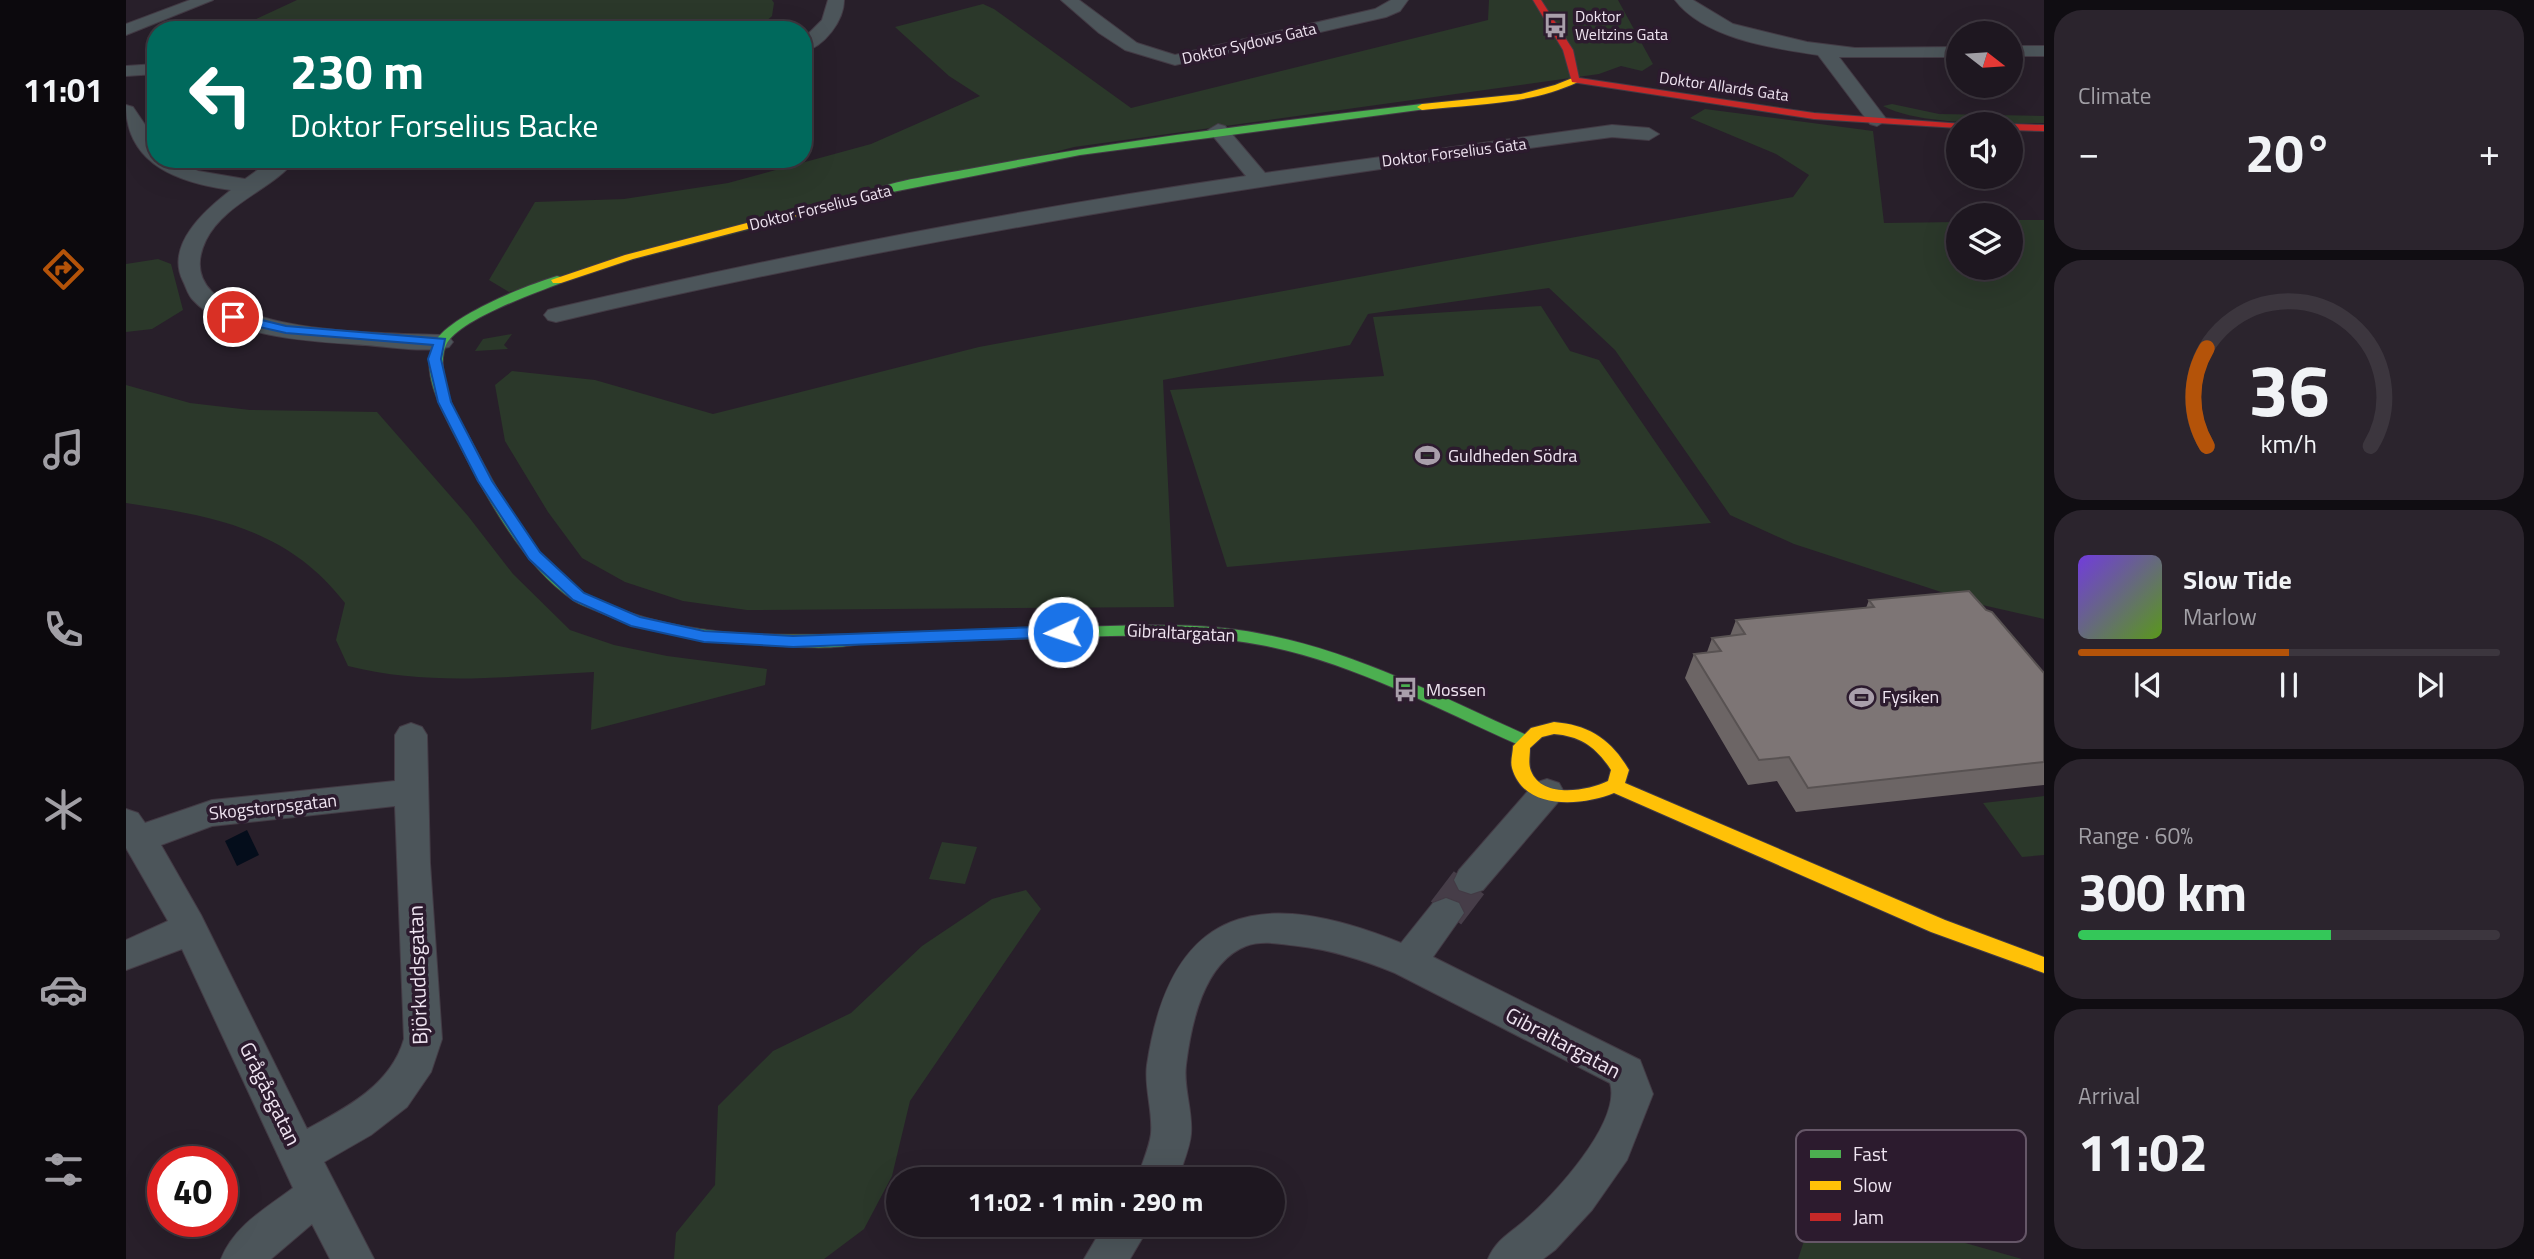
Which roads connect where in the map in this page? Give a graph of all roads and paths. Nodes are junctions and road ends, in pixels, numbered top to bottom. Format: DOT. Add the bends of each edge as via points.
graph roads {
  1 [pos="205,0"];
  2 [pos="836,0"];
  3 [pos="1069,0"];
  4 [pos="1400,0"];
  5 [pos="1537,0"];
  6 [pos="1683,0"];
  7 [pos="150,21"];
  8 [pos="147,22"];
  9 [pos="126,30"];
  10 [pos="812,39"];
  11 [pos="1824,50"];
  12 [pos="2023,51"];
  13 [pos="2044,51"];
  14 [pos="1946,52"];
  15 [pos="147,70"];
  16 [pos="126,71"];
  17 [pos="1575,80"];
  18 [pos="126,111"];
  19 [pos="1877,120"];
  20 [pos="1946,124"];
  21 [pos="2023,127"];
  22 [pos="2044,128"];
  23 [pos="1218,130"];
  24 [pos="1650,134"];
  25 [pos="147,141"];
  26 [pos="126,151"];
  27 [pos="147,152"];
  28 [pos="176,168"];
  29 [pos="274,168"];
  30 [pos="1259,179"];
  31 [pos="251,186"];
  32 [pos="556,315"];
  33 [pos="441,341"];
  34 [pos="411,736"];
  35 [pos="1525,741"];
  36 [pos="1614,786"];
  37 [pos="411,792"];
  38 [pos="1547,792"];
  39 [pos="133,831"];
  40 [pos="1472,880"];
  41 [pos="1446,913"];
  42 [pos="189,927"];
  43 [pos="126,954"];
  44 [pos="1408,962"];
  45 [pos="2044,965"];
  46 [pos="299,1154"];
  47 [pos="1161,1167"];
  48 [pos="317,1195"];
  49 [pos="1121,1237"];
  50 [pos="242,1259"];
  51 [pos="353,1259"];
  52 [pos="1105,1259"];
  53 [pos="1509,1259"];
  1 -- 7 [label="street"];
  2 -- 10 [label="street" via="834,15"];
  3 -- 4 [label="street, Doktor Sydows Gata" via="1130,48 1150,57 1175,60 1380,13"];
  5 -- 17 [label="street" via="1558,32 1576,72"];
  6 -- 11 [label="street" via="1697,15 1727,27"];
  8 -- 9 [label="street"];
  11 -- 14 [label="street"];
  11 -- 19 [label="street"];
  12 -- 13 [label="street"];
  15 -- 16 [label="street"];
  17 -- 19 [label="street, Doktor Allards Gata" via="1781,112"];
  17 -- 23 [label="street, Doktor Forselius Gata" via="1534,94"];
  18 -- 25 [label="street"];
  19 -- 20 [label="street, Doktor Allards Gata"];
  21 -- 22 [label="street"];
  23 -- 30 [label="street"];
  23 -- 33 [label="street, Doktor Forselius Gata" via="972,170 629,257 490,307"];
  24 -- 30 [label="street, Doktor Forselius Gata" via="1612,131"];
  26 -- 27 [label="street"];
  28 -- 31 [label="street" via="184,174"];
  29 -- 31 [label="street"];
  30 -- 32 [label="street, Doktor Forselius Gata" via="923,237"];
  31 -- 33 [label="street" via="211,218 190,250 191,277 210,303 233,317 265,326"];
  33 -- 35 [label="street, Gibraltargatan" via="435,359 444,402 485,481 534,556 579,597 636,622 704,636 793,641 1123,629 1235,635 1335,659"];
  34 -- 37 [label="street, Björkuddsgatan"];
  35 -- 36 [label="street" via="1554,728 1591,736 1616,760 1619,773"];
  35 -- 38 [label="street" via="1520,758 1524,770"];
  36 -- 38 [label="street" via="1586,800"];
  36 -- 45 [label="street" via="1938,926"];
  37 -- 39 [label="street, Skogstorpsgatan" via="212,813"];
  37 -- 46 [label="street, Björkuddsgatan" via="421,1058 401,1087"];
  38 -- 40 [label="street"];
  39 -- 42 [label="street, Grågåsgatan"];
  41 -- 44 [label="street"];
  42 -- 43 [label="street" via="154,946"];
  42 -- 46 [label="street, Grågåsgatan"];
  44 -- 47 [label="street, Gibraltargatan" via="1367,945 1270,928 1243,931 1222,942 1200,963 1181,1002 1166,1067 1171,1134"];
  44 -- 53 [label="street, Gibraltargatan" via="1626,1072 1633,1094 1613,1147 1540,1236"];
  46 -- 48 [label="street, Grågåsgatan"];
  48 -- 50 [label="street" via="266,1233"];
  48 -- 51 [label="street, Grågåsgatan"];
  49 -- 52 [label="street"];
}
